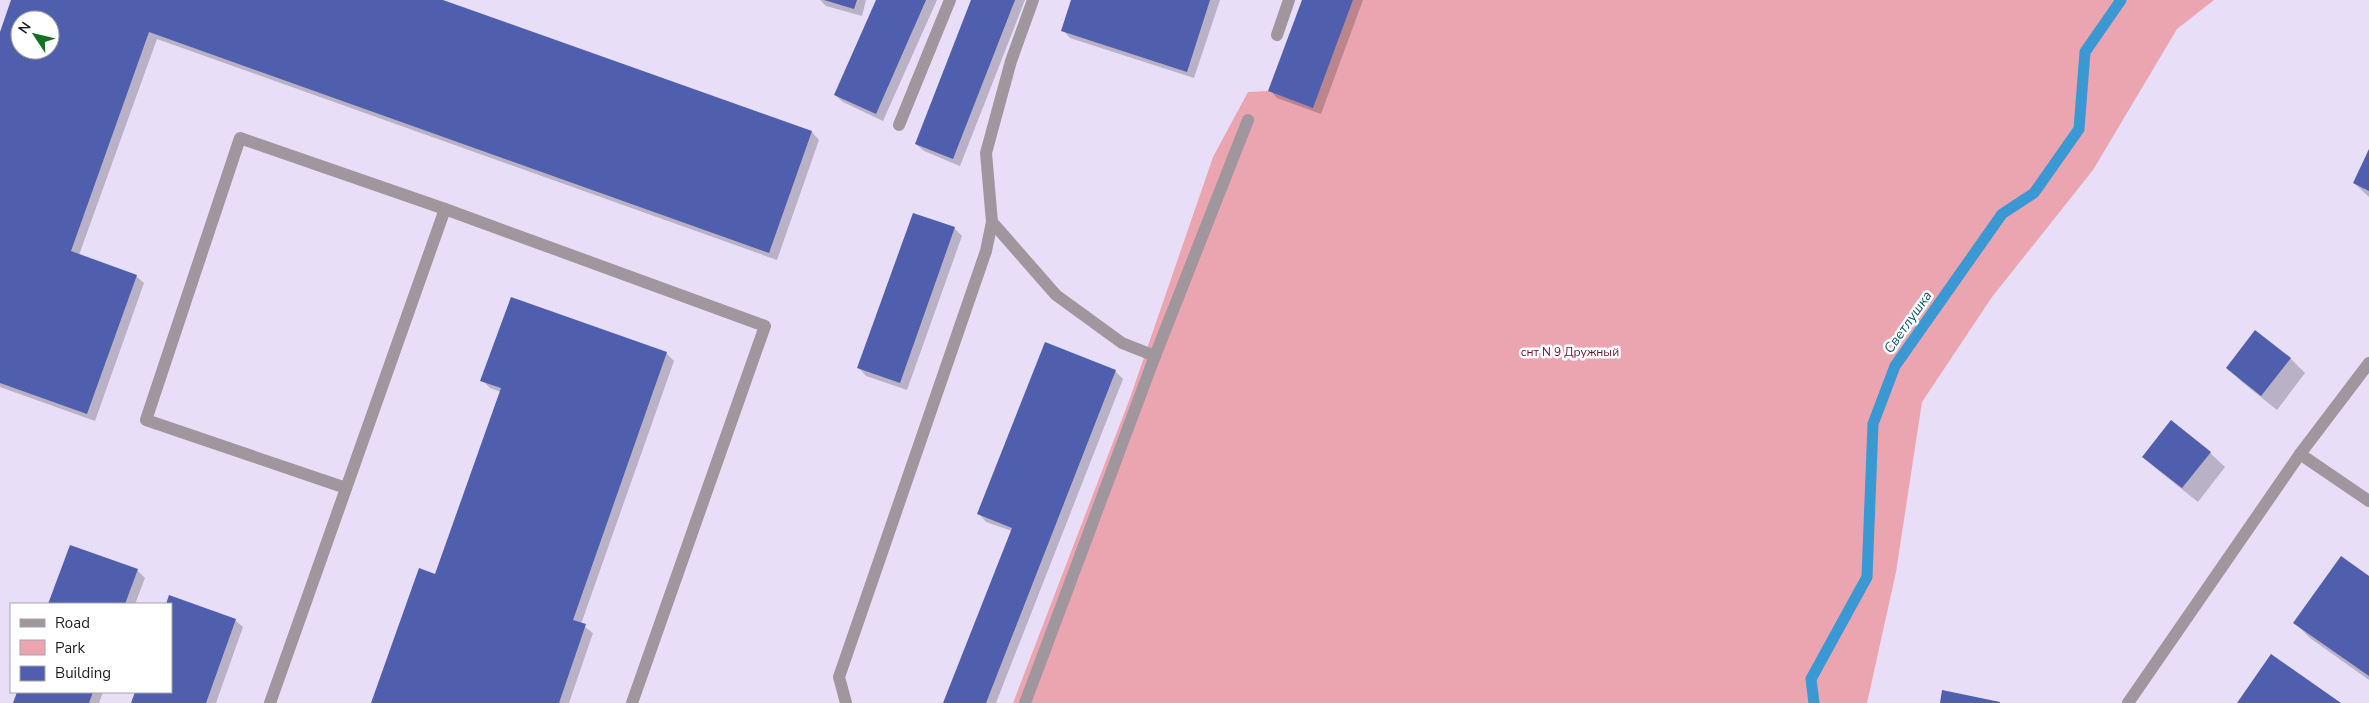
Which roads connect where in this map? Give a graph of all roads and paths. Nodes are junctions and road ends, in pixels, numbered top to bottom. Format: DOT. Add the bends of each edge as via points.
graph roads {
  1 [pos="950,0"];
  2 [pos="1033,0"];
  3 [pos="1289,0"];
  4 [pos="1277,35"];
  5 [pos="1248,120"];
  6 [pos="899,124"];
  7 [pos="445,209"];
  8 [pos="992,222"];
  9 [pos="1154,356"];
  10 [pos="2369,363"];
  11 [pos="2300,454"];
  12 [pos="346,488"];
  13 [pos="2369,501"];
  14 [pos="270,703"];
  15 [pos="632,703"];
  16 [pos="846,703"];
  17 [pos="1025,703"];
  18 [pos="2128,703"];
  1 -- 6 [label="street"];
  2 -- 8 [label="street" via="1010,62 986,152"];
  3 -- 4 [label="street"];
  5 -- 9 [label="street"];
  7 -- 12 [label="street"];
  7 -- 12 [label="street" via="240,138 146,420"];
  7 -- 15 [label="street" via="765,326"];
  8 -- 9 [label="street" via="1056,295 1122,342"];
  8 -- 16 [label="street" via="986,251 839,676"];
  9 -- 17 [label="street"];
  10 -- 11 [label="street"];
  11 -- 13 [label="street"];
  11 -- 18 [label="street"];
  12 -- 14 [label="street"];
}
